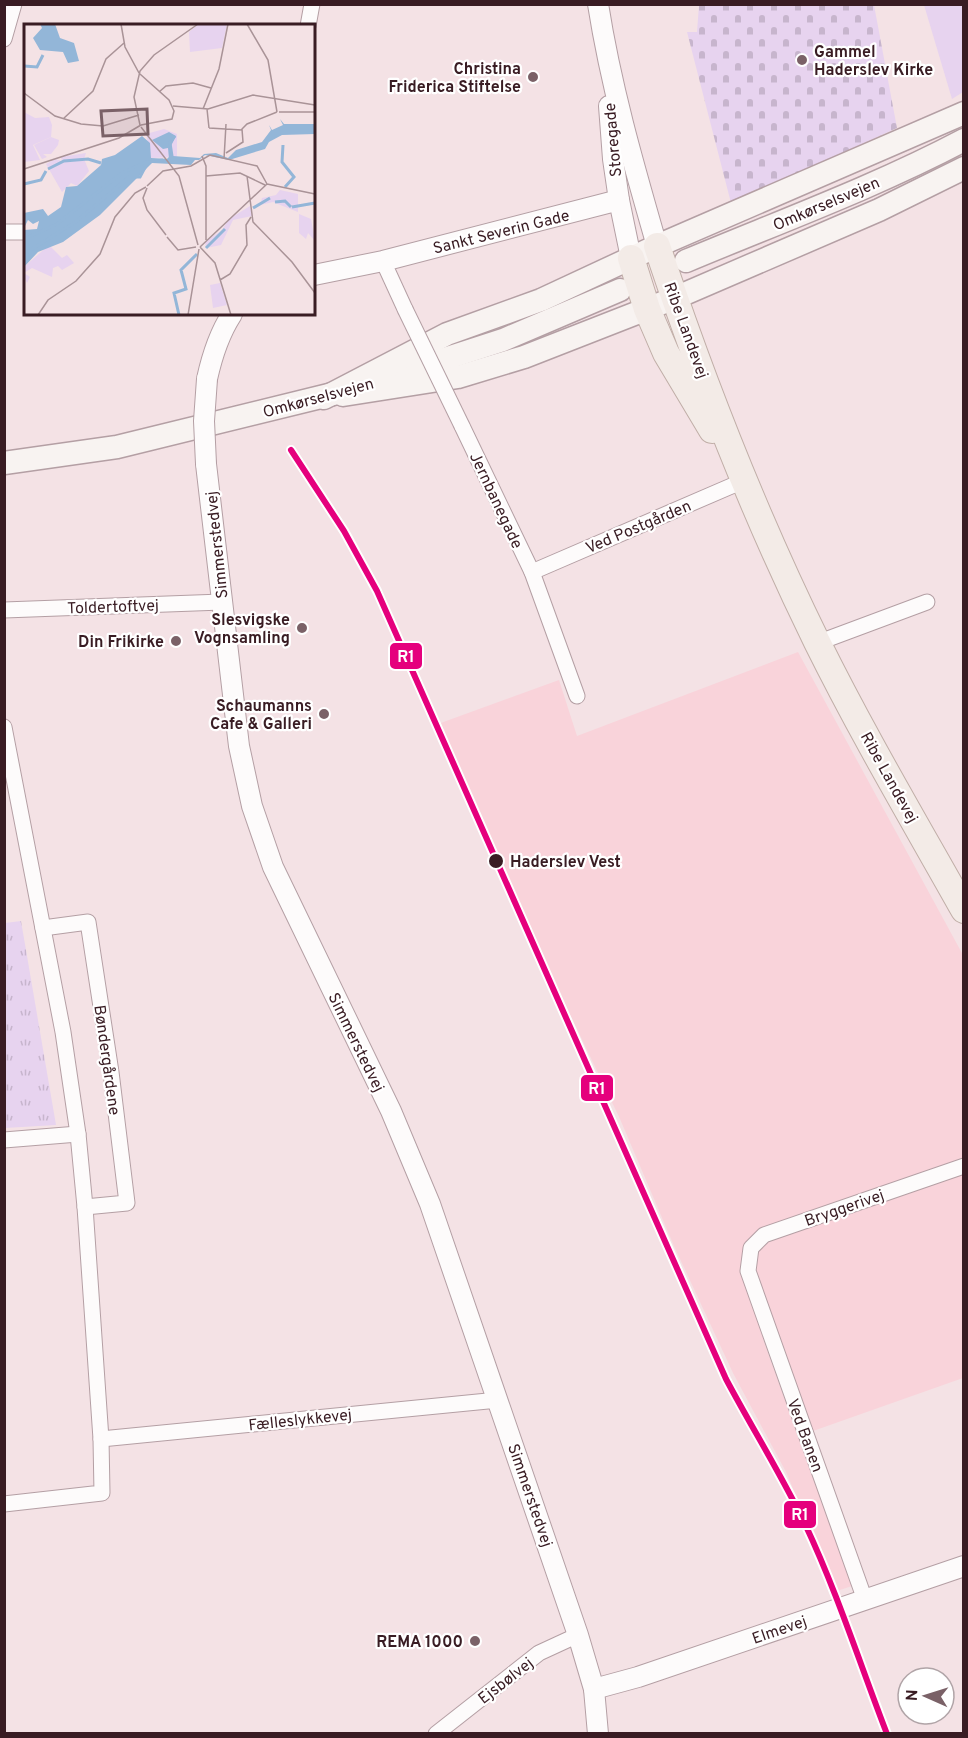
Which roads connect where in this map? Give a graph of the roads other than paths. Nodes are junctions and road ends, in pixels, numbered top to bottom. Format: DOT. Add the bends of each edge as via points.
graph roads {
  1 [pos="14,4"];
  2 [pos="312,4"];
  3 [pos="600,13"];
  4 [pos="307,24"];
  5 [pos="4,39"];
  6 [pos="963,113"];
  7 [pos="611,118"];
  8 [pos="963,140"];
  9 [pos="963,168"];
  10 [pos="619,200"];
  11 [pos="4,232"];
  12 [pos="24,232"];
  13 [pos="644,252"];
  14 [pos="383,261"];
  15 [pos="686,261"];
  16 [pos="315,275"];
  17 [pos="620,290"];
  18 [pos="661,303"];
  19 [pos="231,315"];
  20 [pos="324,398"];
  21 [pos="4,463"];
  22 [pos="743,481"];
  23 [pos="532,572"];
  24 [pos="222,602"];
  25 [pos="927,602"];
  26 [pos="4,610"];
  27 [pos="817,643"];
  28 [pos="577,696"];
  29 [pos="4,727"];
  30 [pos="963,910"];
  31 [pos="43,928"];
  32 [pos="78,1134"];
  33 [pos="4,1140"];
  34 [pos="963,1166"];
  35 [pos="85,1207"];
  36 [pos="748,1271"];
  37 [pos="498,1400"];
  38 [pos="101,1439"];
  39 [pos="4,1504"];
  40 [pos="963,1566"];
  41 [pos="865,1600"];
  42 [pos="578,1635"];
  43 [pos="594,1689"];
  44 [pos="436,1734"];
  45 [pos="598,1734"];
  1 -- 5 [label="street"];
  2 -- 4 [label="street"];
  3 -- 7 [label="street, Storegade"];
  3 -- 13 [label="street, Storegade" via="631,155"];
  6 -- 13 [label="main road"];
  7 -- 10 [label="street, Storegade"];
  7 -- 13 [label="street"];
  8 -- 15 [label="main road, Omkørselsvejen" via="928,159"];
  9 -- 18 [label="main road" via="879,210"];
  10 -- 13 [label="street, Storegade"];
  10 -- 14 [label="street, Sankt Severin Gade"];
  11 -- 12 [label="street"];
  13 -- 18 [label="main road, Ribe Landevej"];
  13 -- 20 [label="main road" via="542,300 447,334"];
  14 -- 16 [label="street, Sankt Severin Gade"];
  14 -- 23 [label="street, Jernbanegade, bridge"];
  17 -- 20 [label="main road, Omkørselsvejen" via="503,340"];
  18 -- 20 [label="main road" via="524,357 458,377"];
  18 -- 22 [label="main road, Ribe Landevej" via="707,384"];
  18 -- 22 [label="main road, Ribe Landevej" via="666,353"];
  19 -- 24 [label="street, Simmerstedvej, bridge" via="212,358 204,421"];
  20 -- 21 [label="main road, Omkørselsvejen" via="117,447"];
  22 -- 23 [label="street, Ved Postgården"];
  22 -- 27 [label="main road, Ribe Landevej"];
  23 -- 28 [label="street, Jernbanegade"];
  24 -- 26 [label="street, Toldertoftvej"];
  24 -- 37 [label="street, Simmerstedvej" via="239,746 252,806 273,867 391,1111 430,1204"];
  25 -- 27 [label="street"];
  27 -- 30 [label="main road, Ribe Landevej"];
  29 -- 31 [label="street"];
  31 -- 32 [label="street"];
  31 -- 35 [label="street, Bøndergårdene" via="88,921 111,1072 127,1203"];
  32 -- 33 [label="street"];
  32 -- 35 [label="street"];
  34 -- 36 [label="street, Bryggerivej" via="764,1235 751,1248"];
  35 -- 38 [label="street"];
  36 -- 41 [label="street, Ved Banen"];
  37 -- 38 [label="street, Fælleslykkevej"];
  37 -- 42 [label="street, Simmerstedvej"];
  38 -- 39 [label="street" via="102,1493"];
  40 -- 41 [label="street, Elmevej"];
  41 -- 43 [label="street, Elmevej"];
  42 -- 43 [label="street, Simmerstedvej"];
  42 -- 44 [label="street, Ejsbølvej" via="539,1653"];
  43 -- 45 [label="street, Simmerstedvej"];
}
